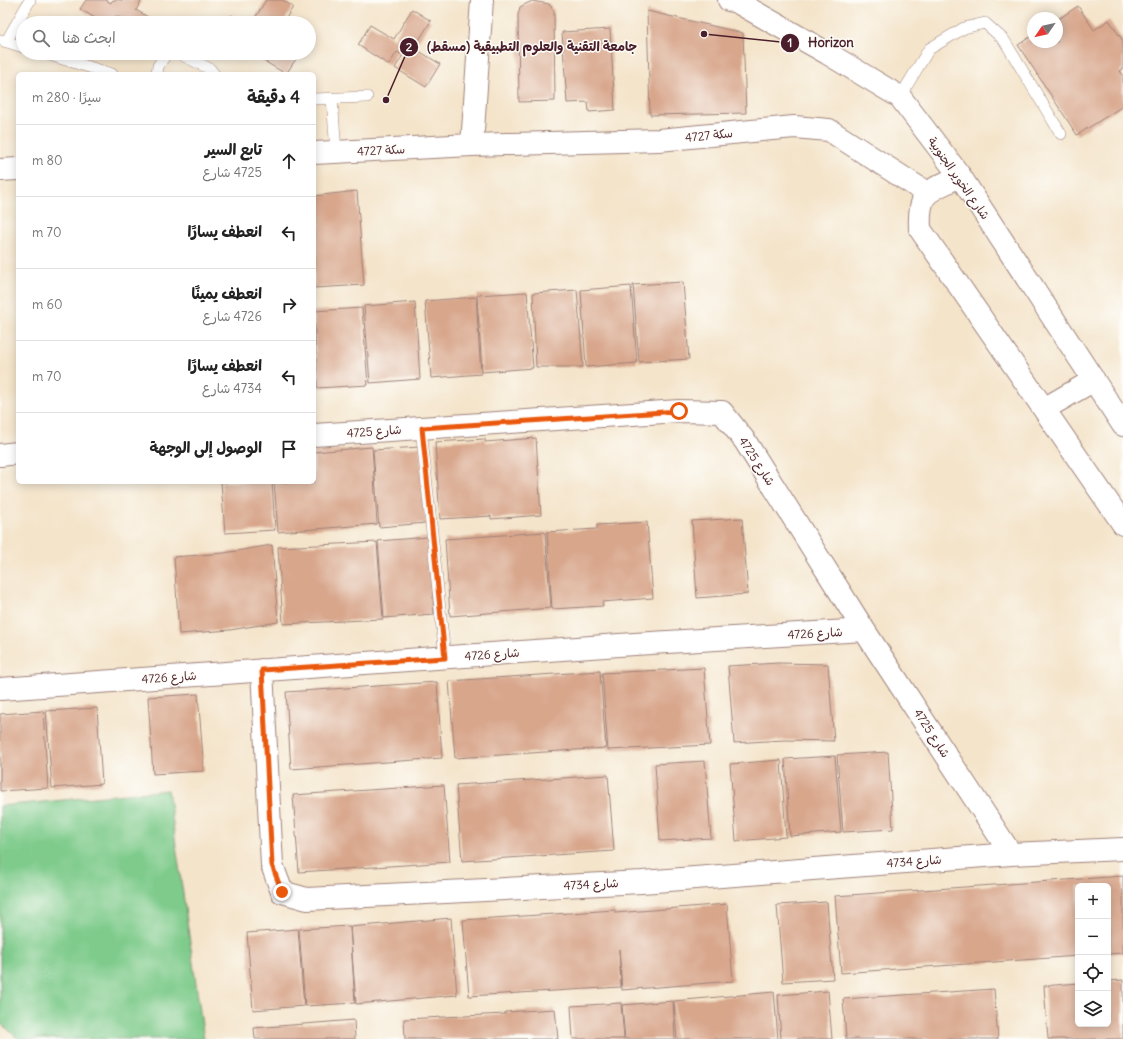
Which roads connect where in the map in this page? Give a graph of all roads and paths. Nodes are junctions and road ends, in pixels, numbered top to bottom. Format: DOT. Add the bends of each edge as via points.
graph roads {
  1 [pos="30,0"];
  2 [pos="482,0"];
  3 [pos="735,1"];
  4 [pos="19,16"];
  5 [pos="16,21"];
  6 [pos="3,41"];
  7 [pos="16,45"];
  8 [pos="66,60"];
  9 [pos="161,60"];
  10 [pos="192,60"];
  11 [pos="105,72"];
  12 [pos="158,72"];
  13 [pos="212,72"];
  14 [pos="367,97"];
  15 [pos="900,97"];
  16 [pos="332,98"];
  17 [pos="316,100"];
  18 [pos="1061,134"];
  19 [pos="472,145"];
  20 [pos="336,152"];
  21 [pos="316,154"];
  22 [pos="16,169"];
  23 [pos="0,170"];
  24 [pos="960,176"];
  25 [pos="927,192"];
  26 [pos="1094,380"];
  27 [pos="1044,409"];
  28 [pos="1123,425"];
  29 [pos="422,428"];
  30 [pos="316,435"];
  31 [pos="16,454"];
  32 [pos="0,455"];
  33 [pos="1123,524"];
  34 [pos="864,630"];
  35 [pos="445,658"];
  36 [pos="262,670"];
  37 [pos="0,689"];
  38 [pos="1123,849"];
  39 [pos="1011,854"];
  1 -- 4 [label="lane"];
  2 -- 19 [label="street"];
  3 -- 15 [label="street, شارع الخوير الجنوبية"];
  5 -- 6 [label="lane"];
  6 -- 7 [label="lane"];
  8 -- 11 [label="lane"];
  9 -- 12 [label="lane"];
  10 -- 13 [label="lane"];
  14 -- 16 [label="lane"];
  15 -- 18 [label="lane" via="929,49 964,28 984,23 1004,40"];
  15 -- 24 [label="street, شارع الخوير الجنوبية"];
  16 -- 17 [label="lane"];
  16 -- 20 [label="lane"];
  19 -- 20 [label="street, سكة 4727"];
  19 -- 25 [label="street, سكة 4727" via="659,140 801,127 829,130"];
  20 -- 21 [label="street, سكة 4727"];
  22 -- 23 [label="street"];
  24 -- 25 [label="street"];
  24 -- 26 [label="street, شارع الخوير الجنوبية"];
  25 -- 27 [label="street" via="919,209 920,230"];
  26 -- 27 [label="street"];
  26 -- 28 [label="street, شارع الخوير الجنوبية"];
  27 -- 33 [label="street"];
  29 -- 30 [label="street, 4725 شارع"];
  29 -- 34 [label="street, 4725 شارع" via="679,411 722,412 745,441"];
  29 -- 35 [label="lane"];
  31 -- 32 [label="street"];
  34 -- 35 [label="street, 4726 شارع"];
  34 -- 39 [label="street, 4725 شارع"];
  35 -- 36 [label="street, 4726 شارع"];
  36 -- 37 [label="street, 4726 شارع"];
  36 -- 39 [label="street, 4734 شارع" via="272,865 282,892 307,900 642,882"];
  38 -- 39 [label="street, 4734 شارع"];
}
